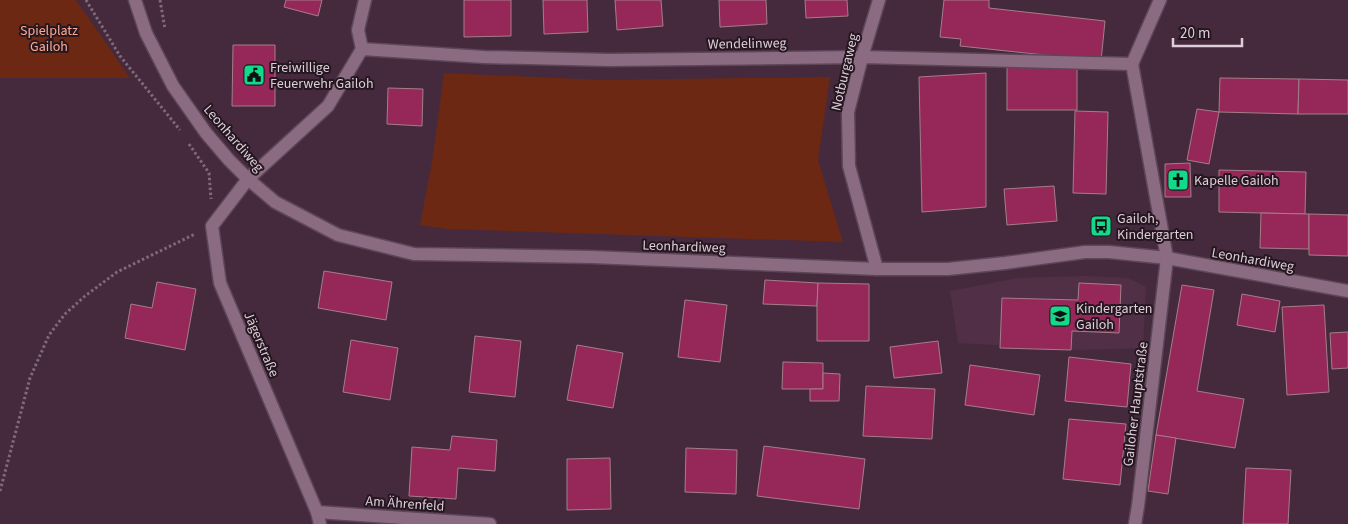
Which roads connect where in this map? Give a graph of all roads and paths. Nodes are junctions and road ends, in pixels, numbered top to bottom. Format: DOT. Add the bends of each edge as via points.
graph roads {
  1 [pos="86,0"];
  2 [pos="135,0"];
  3 [pos="160,0"];
  4 [pos="365,0"];
  5 [pos="879,0"];
  6 [pos="1160,0"];
  7 [pos="170,37"];
  8 [pos="362,49"];
  9 [pos="862,57"];
  10 [pos="1132,64"];
  11 [pos="128,65"];
  12 [pos="124,69"];
  13 [pos="180,131"];
  14 [pos="185,138"];
  15 [pos="248,179"];
  16 [pos="212,226"];
  17 [pos="1167,258"];
  18 [pos="877,269"];
  19 [pos="1348,291"];
  20 [pos="0,491"];
  21 [pos="319,518"];
  22 [pos="490,524"];
  23 [pos="1135,524"];
  1 -- 11 [label="path"];
  2 -- 15 [label="street, Leonhardiweg" via="146,33 173,86 206,133"];
  3 -- 7 [label="path"];
  4 -- 8 [label="street" via="358,30"];
  5 -- 9 [label="street, Notburgaweg"];
  6 -- 10 [label="street"];
  8 -- 9 [label="street, Wendelinweg" via="484,58 600,60"];
  8 -- 15 [label="street" via="328,106"];
  9 -- 10 [label="street, Wendelinweg"];
  9 -- 18 [label="street, Notburgaweg" via="848,112 849,166"];
  10 -- 17 [label="street"];
  11 -- 12 [label="path"];
  11 -- 13 [label="path"];
  14 -- 16 [label="path" via="209,173"];
  15 -- 16 [label="street"];
  15 -- 18 [label="street, Leonhardiweg" via="275,202 338,236 414,254 592,256"];
  16 -- 20 [label="path" via="117,272 65,314 49,335 30,378"];
  16 -- 21 [label="street, Jägerstraße" via="220,283"];
  17 -- 18 [label="street, Leonhardiweg" via="1085,252 948,269"];
  17 -- 19 [label="street, Leonhardiweg"];
  17 -- 23 [label="street, Gailoher Hauptstraße"];
  21 -- 22 [label="street, Am Ährenfeld"];
}
